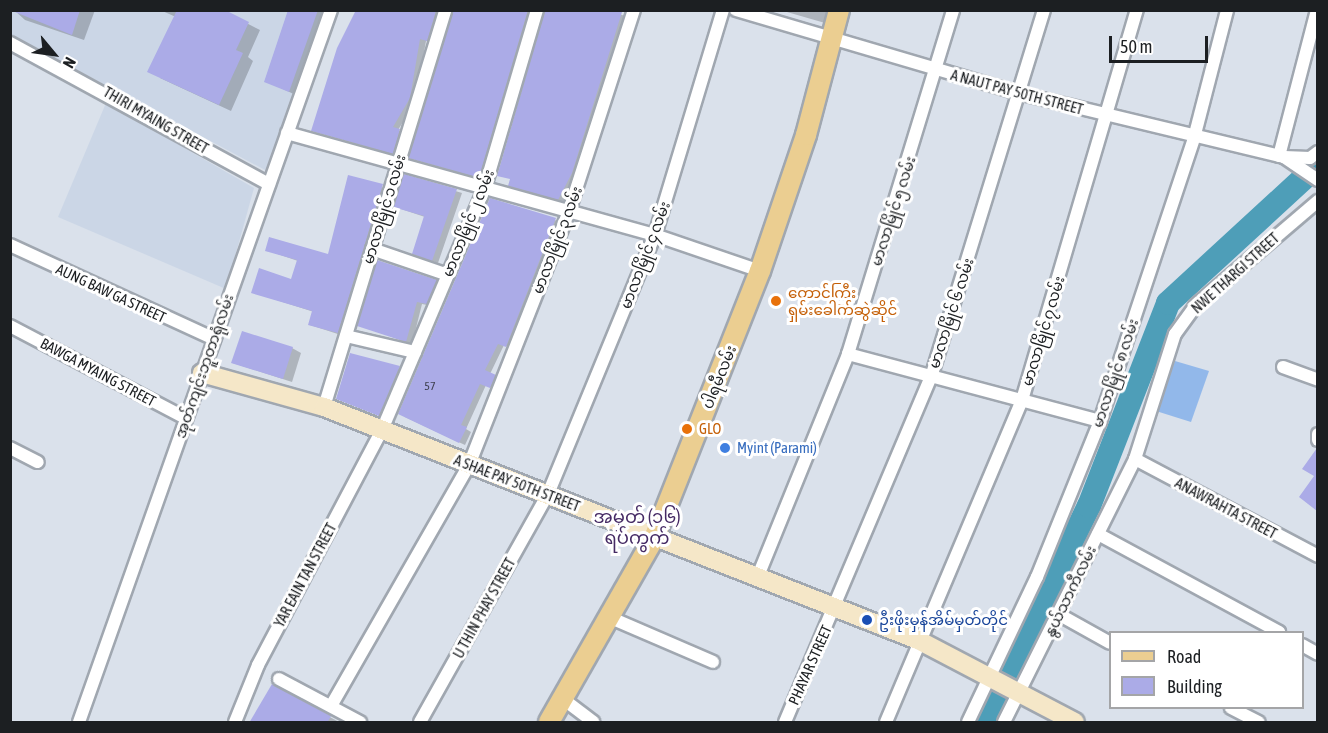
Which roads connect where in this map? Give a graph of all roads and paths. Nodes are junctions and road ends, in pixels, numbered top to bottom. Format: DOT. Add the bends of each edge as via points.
graph roads {
  1 [pos="331,10"];
  2 [pos="445,10"];
  3 [pos="537,10"];
  4 [pos="634,10"];
  5 [pos="723,10"];
  6 [pos="736,10"];
  7 [pos="839,10"];
  8 [pos="953,10"];
  9 [pos="1044,10"];
  10 [pos="1137,10"];
  11 [pos="1227,10"];
  12 [pos="1317,10"];
  13 [pos="832,39"];
  14 [pos="10,43"];
  15 [pos="938,71"];
  16 [pos="1022,94"];
  17 [pos="1109,116"];
  18 [pos="287,133"];
  19 [pos="1194,138"];
  20 [pos="1317,152"];
  21 [pos="1281,157"];
  22 [pos="397,166"];
  23 [pos="1317,180"];
  24 [pos="269,184"];
  25 [pos="484,190"];
  26 [pos="1317,201"];
  27 [pos="569,211"];
  28 [pos="655,235"];
  29 [pos="10,245"];
  30 [pos="372,249"];
  31 [pos="760,271"];
  32 [pos="448,275"];
  33 [pos="10,326"];
  34 [pos="346,336"];
  35 [pos="213,339"];
  36 [pos="415,352"];
  37 [pos="848,354"];
  38 [pos="1283,367"];
  39 [pos="202,373"];
  40 [pos="932,374"];
  41 [pos="1317,380"];
  42 [pos="1022,400"];
  43 [pos="324,407"];
  44 [pos="185,418"];
  45 [pos="1100,420"];
  46 [pos="382,430"];
  47 [pos="1317,434"];
  48 [pos="1317,440"];
  49 [pos="10,448"];
  50 [pos="1135,459"];
  51 [pos="38,462"];
  52 [pos="469,465"];
  53 [pos="548,494"];
  54 [pos="1098,534"];
  55 [pos="655,536"];
  56 [pos="1317,556"];
  57 [pos="758,576"];
  58 [pos="835,608"];
  59 [pos="1060,615"];
  60 [pos="612,618"];
  61 [pos="1275,631"];
  62 [pos="918,640"];
  63 [pos="1109,642"];
  64 [pos="1304,646"];
  65 [pos="1317,654"];
  66 [pos="714,662"];
  67 [pos="989,677"];
  68 [pos="279,679"];
  69 [pos="1017,692"];
  70 [pos="563,699"];
  71 [pos="331,706"];
  72 [pos="1233,709"];
  73 [pos="340,718"];
  74 [pos="79,723"];
  75 [pos="235,723"];
  76 [pos="360,723"];
  77 [pos="420,723"];
  78 [pos="549,723"];
  79 [pos="593,723"];
  80 [pos="785,723"];
  81 [pos="886,723"];
  82 [pos="968,723"];
  83 [pos="1004,723"];
  84 [pos="1075,723"];
  85 [pos="1259,723"];
  1 -- 18 [label="street, အုတ်ကျင်းဘူတာရုံလမ်း"];
  2 -- 22 [label="street, မာလာမြိုင် ၁ လမ်း"];
  3 -- 25 [label="street, မာလာမြိုင် ၂ လမ်း"];
  4 -- 27 [label="street, မာလာမြိုင် ၃ လမ်း"];
  5 -- 28 [label="street, မာလာမြိုင် ၄ လမ်း"];
  6 -- 13 [label="street, A NAUT PAY 50TH STREET"];
  7 -- 13 [label="main road, ပါရမီလမ်း"];
  8 -- 15 [label="street, မာလာမြိုင် ၅ လမ်း"];
  9 -- 16 [label="street, မာလာမြိုင် ၆ လမ်း"];
  10 -- 17 [label="street, မာလာမြိုင် ၇ လမ်း"];
  11 -- 19 [label="street, မာလာမြိုင် ၈ လမ်း"];
  12 -- 21 [label="street"];
  13 -- 15 [label="street, A NAUT PAY 50TH STREET"];
  13 -- 31 [label="main road, ပါရမီလမ်း"];
  14 -- 24 [label="street, THIRI MYAING STREET"];
  15 -- 16 [label="street, A NAUT PAY 50TH STREET"];
  15 -- 37 [label="street, မာလာမြိုင် ၅ လမ်း"];
  16 -- 17 [label="street, A NAUT PAY 50TH STREET"];
  16 -- 40 [label="street, မာလာမြိုင် ၆ လမ်း"];
  17 -- 19 [label="street, A NAUT PAY 50TH STREET"];
  17 -- 42 [label="street, မာလာမြိုင် ၇ လမ်း"];
  18 -- 22 [label="street"];
  18 -- 24 [label="street, အုတ်ကျင်းဘူတာရုံလမ်း"];
  19 -- 21 [label="street, A NAUT PAY 50TH STREET"];
  19 -- 45 [label="street, မာလာမြိုင် ၈ လမ်း"];
  20 -- 21 [label="street" via="1310,158"];
  21 -- 23 [label="street, A NAUT PAY 50TH STREET"];
  22 -- 25 [label="street"];
  22 -- 30 [label="street, မာလာမြိုင် ၁ လမ်း"];
  24 -- 35 [label="street, အုတ်ကျင်းဘူတာရုံလမ်း"];
  25 -- 27 [label="street"];
  25 -- 32 [label="street, မာလာမြိုင် ၂ လမ်း"];
  26 -- 50 [label="street, NWE THARGI STREET" via="1195,306 1172,343"];
  27 -- 28 [label="street"];
  27 -- 52 [label="street, မာလာမြိုင် ၃ လမ်း"];
  28 -- 31 [label="street"];
  28 -- 53 [label="street, မာလာမြိုင် ၄ လမ်း"];
  29 -- 35 [label="street, AUNG BAW GA STREET"];
  30 -- 32 [label="street"];
  30 -- 34 [label="street, မာလာမြိုင် ၁ လမ်း"];
  31 -- 55 [label="main road, ပါရမီလမ်း"];
  32 -- 36 [label="street, မာလာမြိုင် ၂ လမ်း"];
  33 -- 44 [label="street, BAWGA MYAING STREET"];
  34 -- 36 [label="street"];
  34 -- 43 [label="street, မာလာမြိုင် ၁ လမ်း"];
  35 -- 39 [label="street, အုတ်ကျင်းဘူတာရုံလမ်း"];
  36 -- 46 [label="street, မာလာမြိုင် ၂ လမ်း"];
  37 -- 40 [label="street"];
  37 -- 57 [label="street, မာလာမြိုင် ၅ လမ်း"];
  38 -- 41 [label="street"];
  39 -- 43 [label="street, A SHAE PAY 50TH STREET"];
  39 -- 44 [label="street, အုတ်ကျင်းဘူတာရုံလမ်း"];
  40 -- 42 [label="street"];
  40 -- 58 [label="street, မာလာမြိုင် ၆ လမ်း"];
  42 -- 45 [label="street"];
  42 -- 62 [label="street, မာလာမြိုင် ၇ လမ်း"];
  43 -- 46 [label="street, A SHAE PAY 50TH STREET"];
  44 -- 74 [label="street, အုတ်ကျင်းဘူတာရုံလမ်း"];
  45 -- 67 [label="street, မာလာမြိုင် ၈ လမ်း" via="1037,577"];
  46 -- 52 [label="street, A SHAE PAY 50TH STREET"];
  46 -- 75 [label="street, YAR EAIN TAN STREET" via="258,664"];
  47 -- 48 [label="street"];
  49 -- 51 [label="street"];
  50 -- 54 [label="street, နွယ်သာကီလမ်း"];
  50 -- 56 [label="street, ANAWRAHTA STREET"];
  52 -- 53 [label="street, A SHAE PAY 50TH STREET"];
  52 -- 71 [label="street, မာလာမြိုင် ၃ လမ်း"];
  53 -- 55 [label="street, A SHAE PAY 50TH STREET"];
  53 -- 77 [label="street, U THIN PHAY STREET"];
  54 -- 59 [label="street, နွယ်သာကီလမ်း"];
  54 -- 61 [label="street"];
  55 -- 57 [label="street, A SHAE PAY 50TH STREET"];
  55 -- 60 [label="main road, ပါရမီလမ်း"];
  57 -- 58 [label="street, A SHAE PAY 50TH STREET"];
  58 -- 62 [label="street, A SHAE PAY 50TH STREET"];
  58 -- 80 [label="street, PHAYAR STREET"];
  59 -- 63 [label="street"];
  59 -- 69 [label="street, နွယ်သာကီလမ်း"];
  60 -- 66 [label="street"];
  60 -- 70 [label="main road, ပါရမီလမ်း"];
  62 -- 67 [label="street, A SHAE PAY 50TH STREET"];
  62 -- 81 [label="street, မာလာမြိုင် ၇ လမ်း"];
  64 -- 65 [label="street"];
  67 -- 69 [label="street, A SHAE PAY 50TH STREET"];
  67 -- 82 [label="street, မာလာမြိုင် ၈ လမ်း"];
  68 -- 71 [label="street"];
  69 -- 83 [label="street, နွယ်သာကီလမ်း"];
  69 -- 84 [label="street, A SHAE PAY 50TH STREET"];
  70 -- 78 [label="main road, ပါရမီလမ်း"];
  70 -- 79 [label="street"];
  71 -- 73 [label="street"];
  72 -- 85 [label="street"];
  73 -- 76 [label="street"];
}
